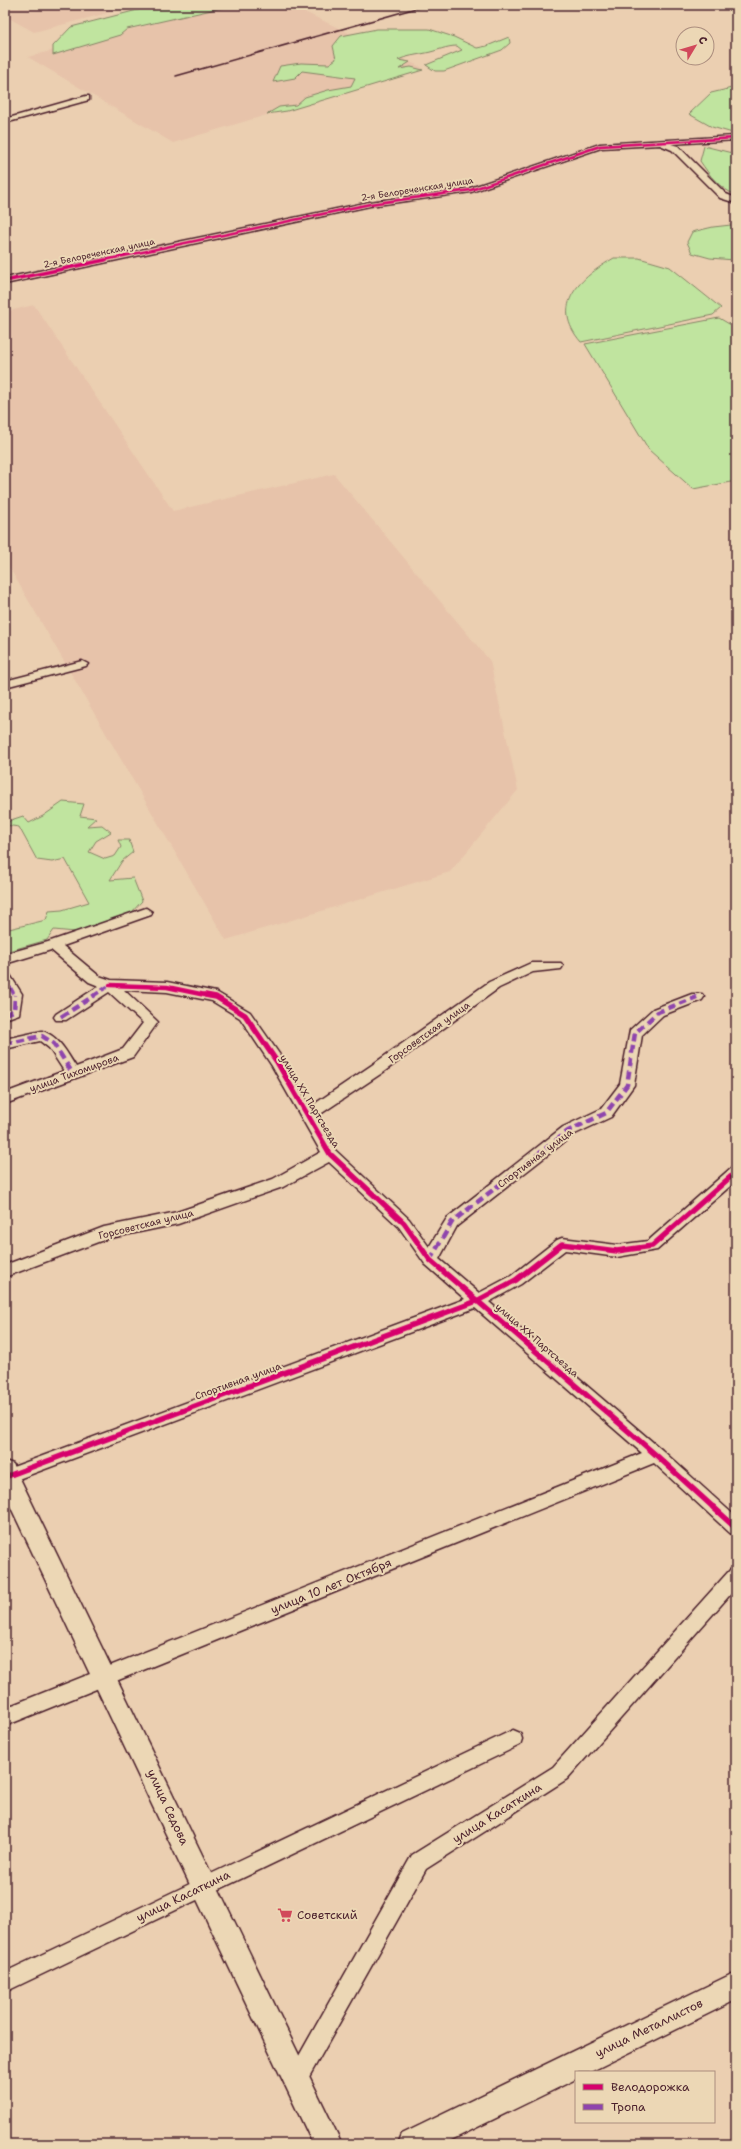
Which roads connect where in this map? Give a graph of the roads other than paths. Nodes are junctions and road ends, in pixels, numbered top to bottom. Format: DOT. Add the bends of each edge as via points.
graph roads {
  1 [pos="86,98"];
  2 [pos="5,121"];
  3 [pos="736,138"];
  4 [pos="659,143"];
  5 [pos="736,201"];
  6 [pos="5,281"];
  7 [pos="82,664"];
  8 [pos="5,684"];
  9 [pos="146,912"];
  10 [pos="53,945"];
  11 [pos="5,959"];
  12 [pos="556,966"];
  13 [pos="5,978"];
  14 [pos="110,985"];
  15 [pos="698,997"];
  16 [pos="5,1014"];
  17 [pos="62,1017"];
  18 [pos="5,1044"];
  19 [pos="73,1074"];
  20 [pos="5,1099"];
  21 [pos="308,1115"];
  22 [pos="330,1154"];
  23 [pos="736,1172"];
  24 [pos="430,1260"];
  25 [pos="5,1271"];
  26 [pos="478,1301"];
  27 [pos="656,1455"];
  28 [pos="6,1475"];
  29 [pos="736,1528"];
  30 [pos="736,1576"];
  31 [pos="106,1677"];
  32 [pos="5,1718"];
  33 [pos="513,1739"];
  34 [pos="205,1885"];
  35 [pos="5,1982"];
  36 [pos="736,1986"];
  37 [pos="298,2077"];
  38 [pos="328,2144"];
  39 [pos="412,2144"];
  1 -- 2 [label="street"];
  3 -- 4 [label="street, 2-я Белореченская улица"];
  4 -- 5 [label="street" via="675,148 723,196"];
  4 -- 6 [label="street, 2-я Белореченская улица" via="600,146 471,190 370,204"];
  7 -- 8 [label="street"];
  9 -- 10 [label="street"];
  10 -- 11 [label="street"];
  10 -- 14 [label="street" via="94,979"];
  12 -- 21 [label="street, Горсоветская улица" via="531,968 494,985"];
  13 -- 16 [label="street" via="15,994 14,1011"];
  14 -- 17 [label="street"];
  14 -- 19 [label="street, улица Тихомирова" via="151,1022 128,1053"];
  14 -- 21 [label="street, улица XX Партсъезда" via="167,987 216,997 245,1015 277,1062"];
  15 -- 24 [label="street, Спортивная улица" via="658,1012 635,1033 627,1085 606,1113 568,1131 452,1222"];
  18 -- 19 [label="street" via="42,1036 54,1044"];
  19 -- 20 [label="street, улица Тихомирова"];
  21 -- 22 [label="street, улица XX Партсъезда"];
  22 -- 24 [label="street, улица XX Партсъезда" via="404,1223"];
  22 -- 25 [label="street, Горсоветская улица" via="278,1183 178,1218 104,1233"];
  23 -- 26 [label="street, Спортивная улица" via="652,1246 617,1251 562,1244 516,1280"];
  24 -- 26 [label="street, улица XX Партсъезда"];
  26 -- 27 [label="street, улица XX Партсъезда"];
  26 -- 28 [label="street, Спортивная улица"];
  27 -- 29 [label="street, улица XX Партсъезда"];
  27 -- 31 [label="street, улица 10 лет Октября"];
  28 -- 31 [label="street, улица Седова"];
  30 -- 37 [label="street, улица Касаткина" via="560,1773 419,1862"];
  31 -- 32 [label="street, улица 10 лет Октября"];
  31 -- 34 [label="street, улица Седова"];
  33 -- 34 [label="street, улица Касаткина"];
  34 -- 35 [label="street, улица Касаткина"];
  34 -- 37 [label="street, улица Седова"];
  36 -- 39 [label="street, улица Металлистов"];
  37 -- 38 [label="street, улица Седова"];
}
